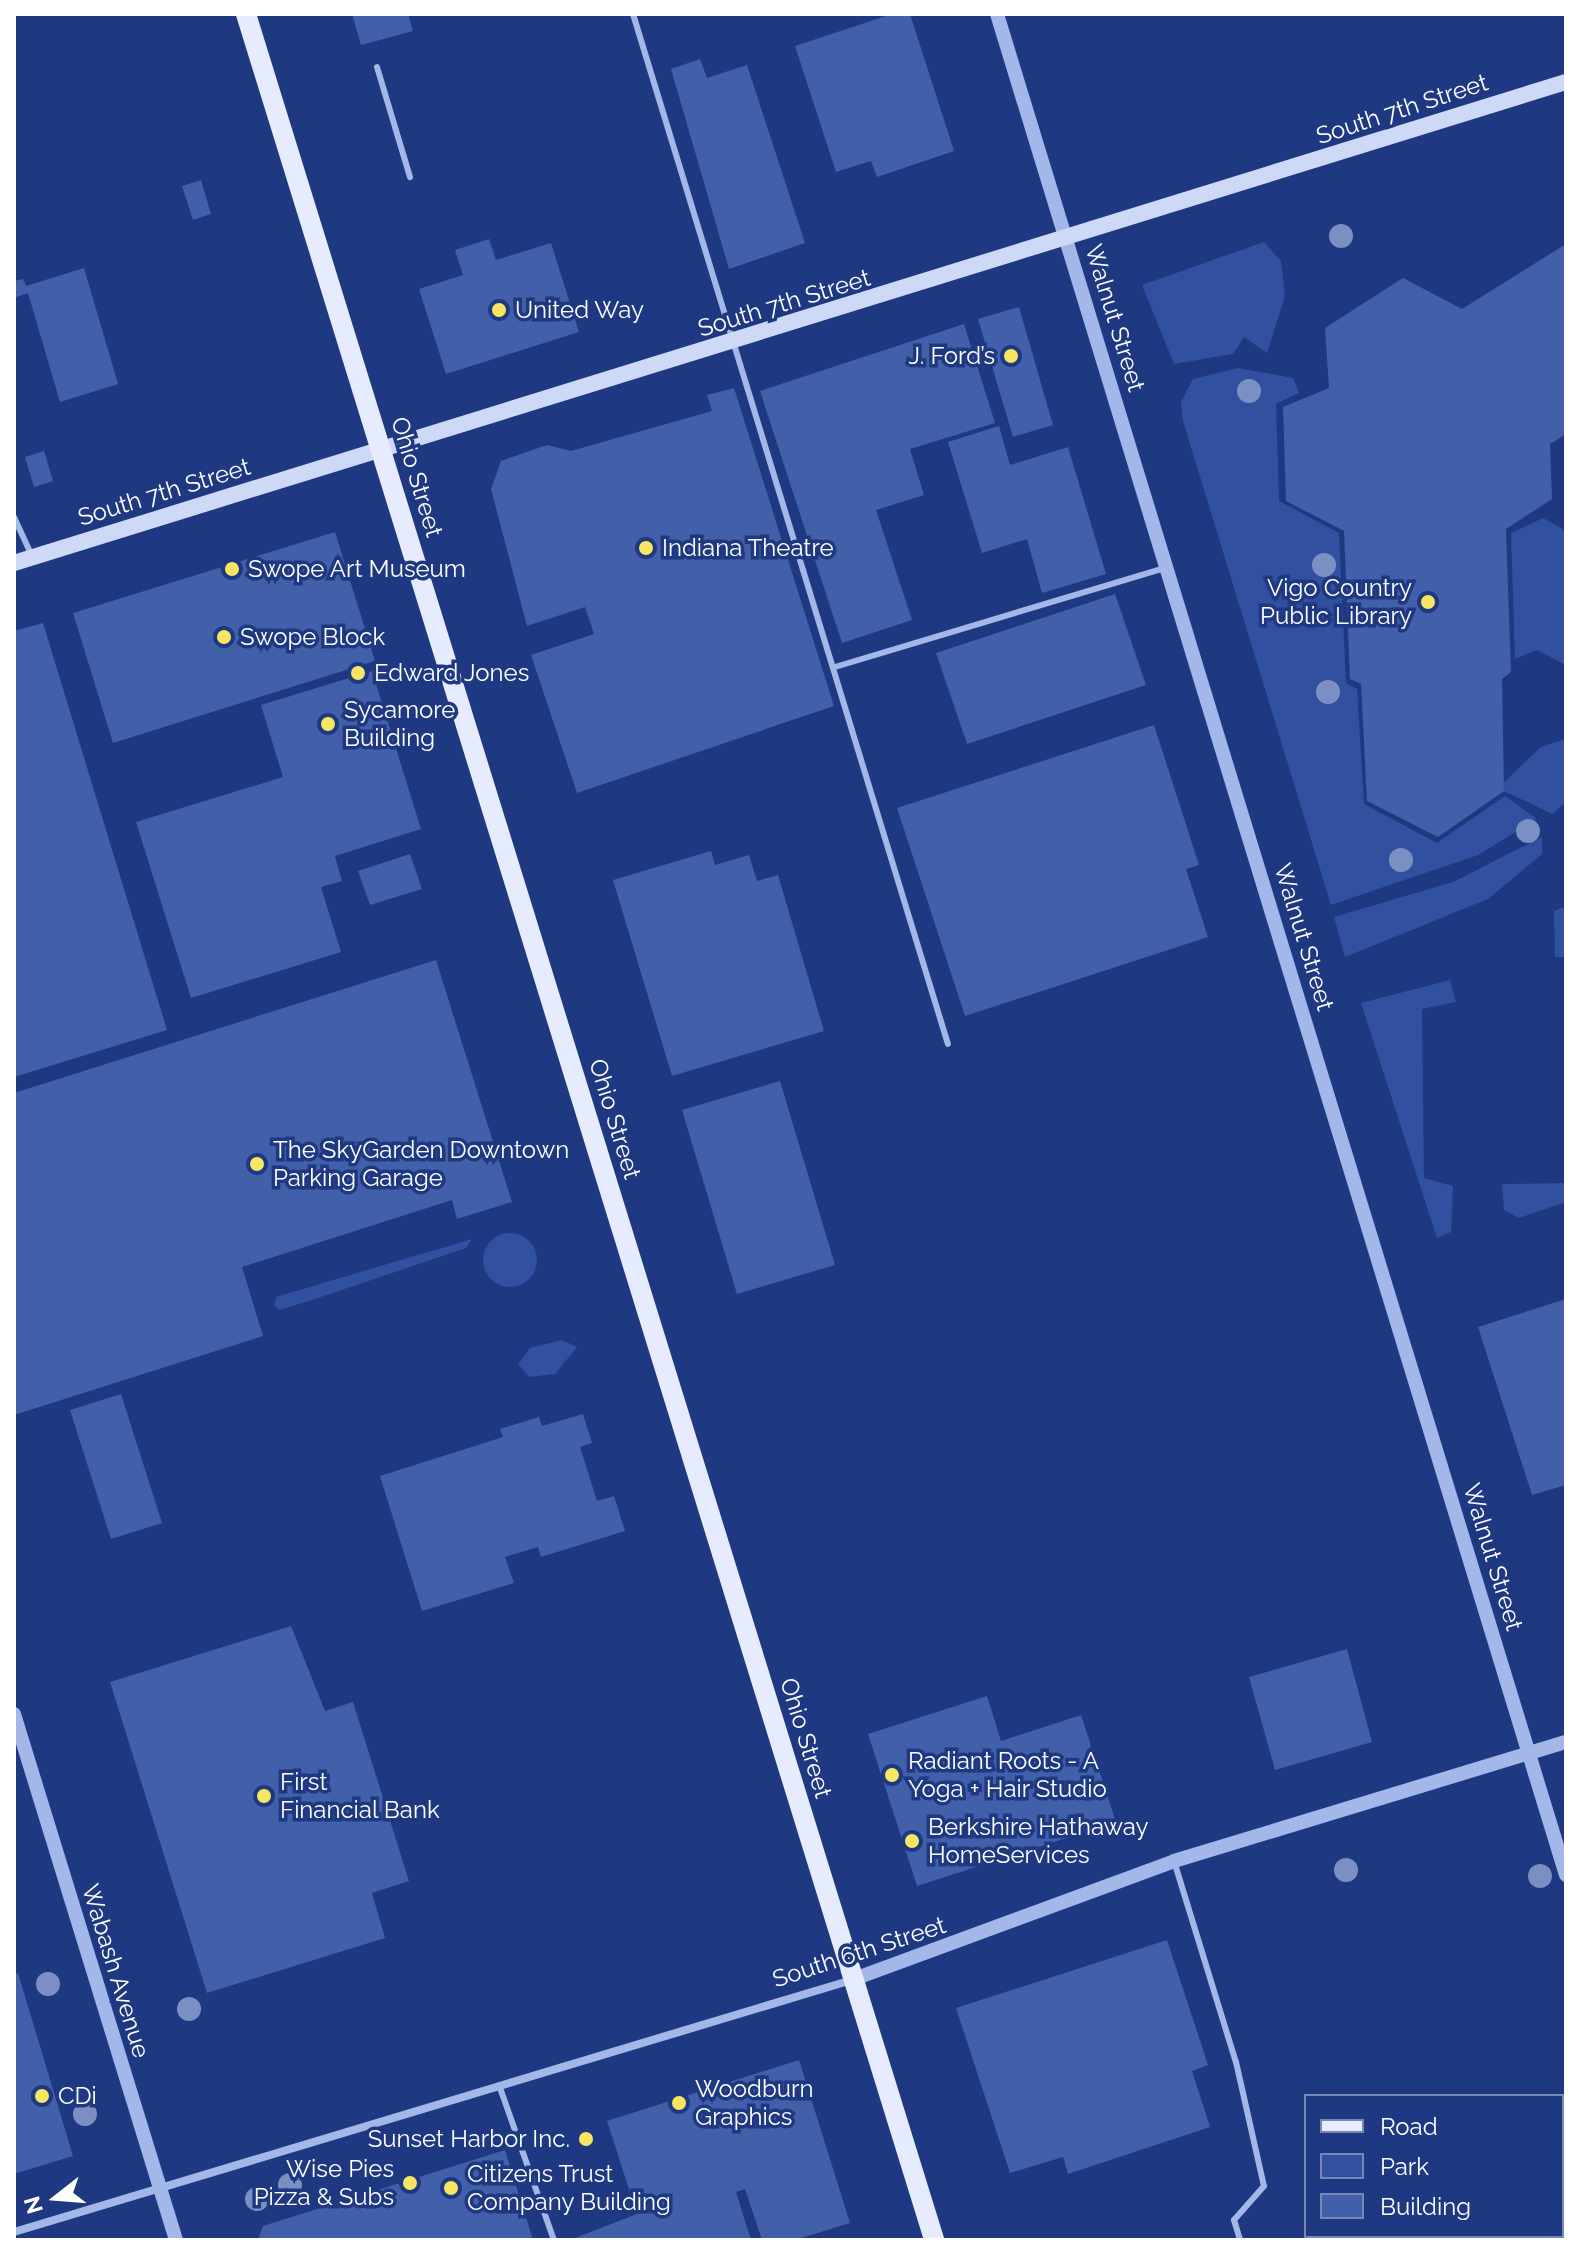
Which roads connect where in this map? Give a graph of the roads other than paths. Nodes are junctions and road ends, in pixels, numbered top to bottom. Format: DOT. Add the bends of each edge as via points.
graph roads {
  1 [pos="246,14"];
  2 [pos="633,14"];
  3 [pos="997,14"];
  4 [pos="377,67"];
  5 [pos="1566,82"];
  6 [pos="410,177"];
  7 [pos="1068,240"];
  8 [pos="732,344"];
  9 [pos="382,449"];
  10 [pos="14,517"];
  11 [pos="33,557"];
  12 [pos="14,563"];
  13 [pos="1168,567"];
  14 [pos="835,667"];
  15 [pos="948,1044"];
  16 [pos="14,1714"];
  17 [pos="1566,1742"];
  18 [pos="1530,1753"];
  19 [pos="1174,1861"];
  20 [pos="1566,1875"];
  21 [pos="854,1979"];
  22 [pos="499,2085"];
  23 [pos="159,2186"];
  24 [pos="14,2232"];
  25 [pos="176,2240"];
  26 [pos="554,2240"];
  27 [pos="934,2240"];
  28 [pos="1240,2240"];
  1 -- 9 [label="main road, Ohio Street"];
  2 -- 8 [label="lane"];
  3 -- 7 [label="street, Walnut Street"];
  4 -- 6 [label="lane"];
  5 -- 7 [label="main road, South 7th Street"];
  7 -- 8 [label="main road, South 7th Street"];
  7 -- 13 [label="street, Walnut Street"];
  8 -- 9 [label="main road, South 7th Street"];
  8 -- 14 [label="lane"];
  9 -- 11 [label="main road, South 7th Street"];
  9 -- 21 [label="main road, Ohio Street"];
  10 -- 11 [label="lane"];
  11 -- 12 [label="main road, South 7th Street"];
  13 -- 14 [label="lane"];
  13 -- 18 [label="street, Walnut Street"];
  14 -- 15 [label="lane"];
  16 -- 23 [label="street, Wabash Avenue"];
  17 -- 18 [label="street, South 6th Street"];
  18 -- 19 [label="street, South 6th Street"];
  18 -- 20 [label="street, Walnut Street"];
  19 -- 21 [label="street, South 6th Street"];
  19 -- 28 [label="lane" via="1236,2062 1264,2186 1234,2220"];
  21 -- 22 [label="street, South 6th Street"];
  21 -- 27 [label="main road, Ohio Street"];
  22 -- 23 [label="street, South 6th Street"];
  22 -- 26 [label="lane"];
  23 -- 24 [label="street, South 6th Street"];
  23 -- 25 [label="street, Wabash Avenue"];
}
